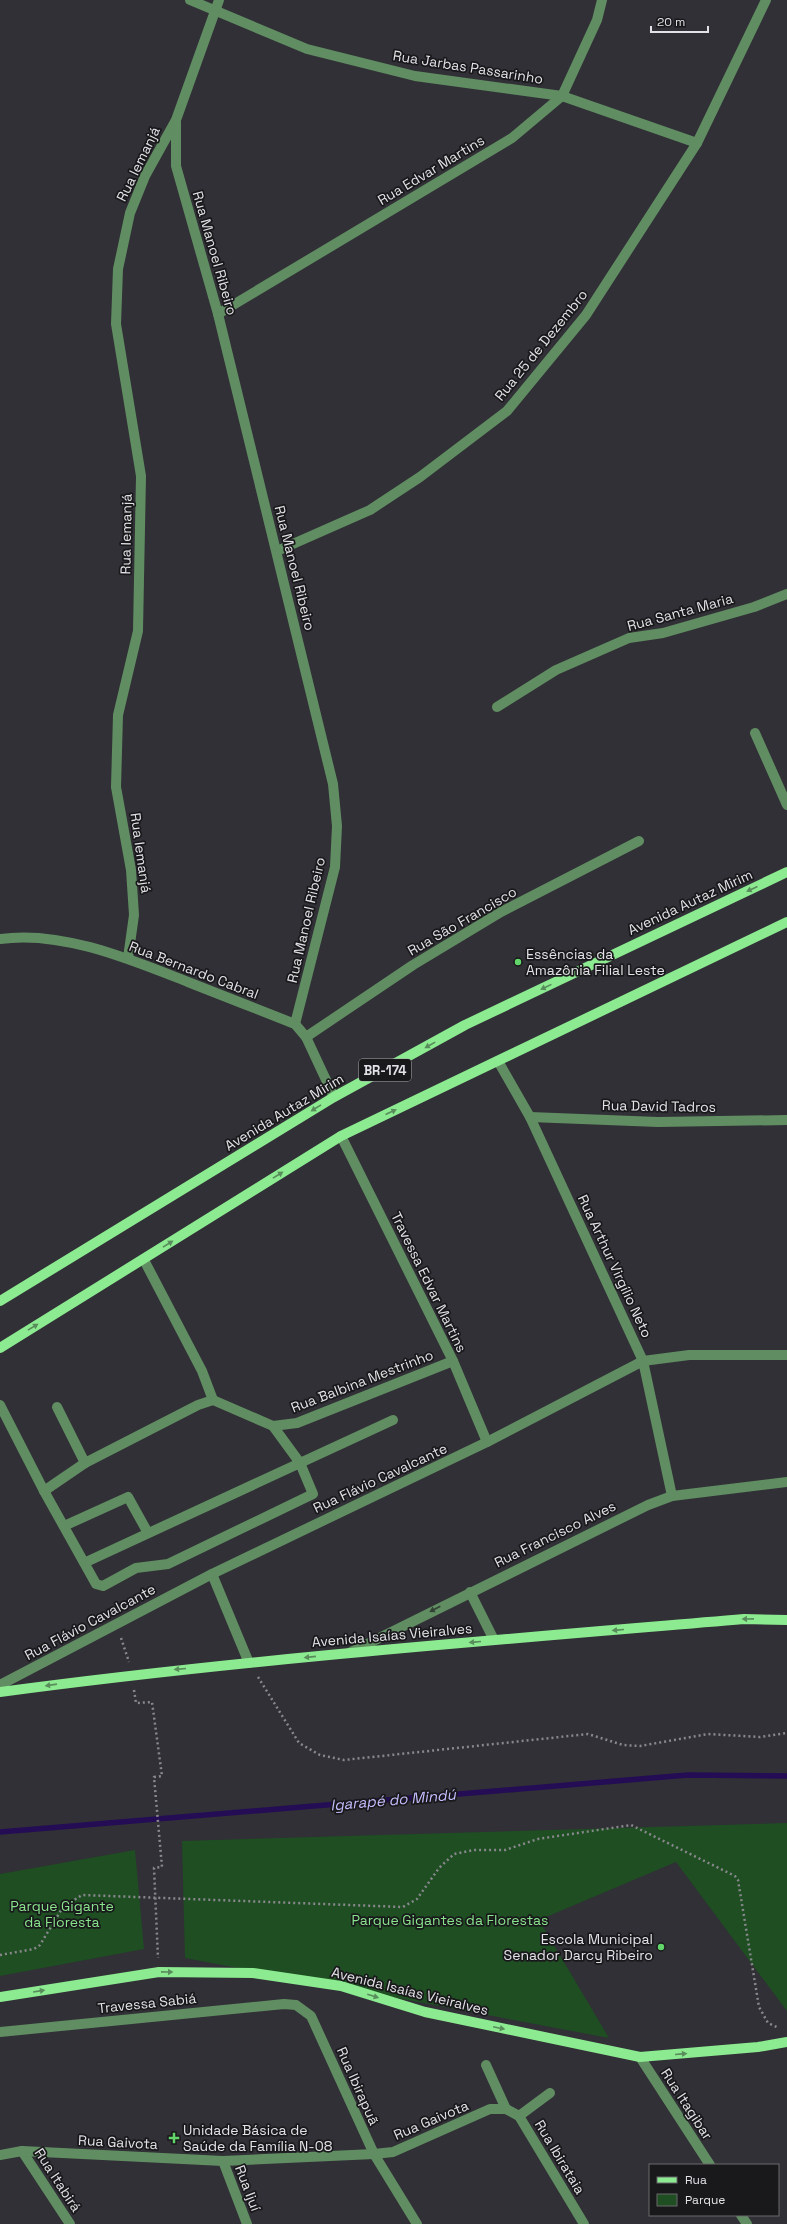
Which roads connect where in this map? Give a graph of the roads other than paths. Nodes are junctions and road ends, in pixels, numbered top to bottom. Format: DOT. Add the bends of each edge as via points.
graph roads {
  1 [pos="190,0"];
  2 [pos="219,0"];
  3 [pos="602,0"];
  4 [pos="766,0"];
  5 [pos="215,12"];
  6 [pos="562,96"];
  7 [pos="176,120"];
  8 [pos="696,143"];
  9 [pos="218,314"];
  10 [pos="277,551"];
  11 [pos="787,594"];
  12 [pos="497,707"];
  13 [pos="755,733"];
  14 [pos="787,805"];
  15 [pos="639,841"];
  16 [pos="787,872"];
  17 [pos="787,922"];
  18 [pos="0,939"];
  19 [pos="128,958"];
  20 [pos="295,1024"];
  21 [pos="306,1037"];
  22 [pos="498,1061"];
  23 [pos="334,1097"];
  24 [pos="530,1117"];
  25 [pos="787,1120"];
  26 [pos="341,1136"];
  27 [pos="144,1260"];
  28 [pos="0,1301"];
  29 [pos="0,1348"];
  30 [pos="787,1355"];
  31 [pos="643,1361"];
  32 [pos="453,1362"];
  33 [pos="213,1400"];
  34 [pos="0,1404"];
  35 [pos="56,1407"];
  36 [pos="393,1420"];
  37 [pos="273,1426"];
  38 [pos="488,1442"];
  39 [pos="85,1463"];
  40 [pos="300,1464"];
  41 [pos="787,1482"];
  42 [pos="44,1491"];
  43 [pos="672,1496"];
  44 [pos="64,1526"];
  45 [pos="148,1533"];
  46 [pos="84,1563"];
  47 [pos="212,1574"];
  48 [pos="470,1592"];
  49 [pos="787,1620"];
  50 [pos="494,1640"];
  51 [pos="348,1653"];
  52 [pos="249,1663"];
  53 [pos="0,1685"];
  54 [pos="0,1692"];
  55 [pos="0,1997"];
  56 [pos="296,2005"];
  57 [pos="0,2032"];
  58 [pos="787,2042"];
  59 [pos="640,2057"];
  60 [pos="486,2065"];
  61 [pos="550,2093"];
  62 [pos="490,2110"];
  63 [pos="506,2110"];
  64 [pos="519,2116"];
  65 [pos="22,2151"];
  66 [pos="374,2154"];
  67 [pos="0,2155"];
  68 [pos="223,2161"];
  69 [pos="709,2164"];
  70 [pos="70,2224"];
  71 [pos="247,2224"];
  72 [pos="417,2224"];
  73 [pos="584,2224"];
  1 -- 5 [label="street, Rua Jarbas Passarinho"];
  2 -- 5 [label="street"];
  3 -- 6 [label="street, Rua Edvar Martins" via="597,20"];
  4 -- 8 [label="street, Rua 25 de Dezembro"];
  5 -- 6 [label="street, Rua Jarbas Passarinho" via="307,50 415,76"];
  5 -- 7 [label="street"];
  6 -- 8 [label="street, Rua Jarbas Passarinho"];
  6 -- 9 [label="street, Rua Edvar Martins" via="512,138"];
  7 -- 9 [label="street, Rua Manoel Ribeiro" via="176,166"];
  7 -- 19 [label="street, Rua Iemanjá" via="145,176 130,213 118,269 116,324 141,476 138,631 118,715 116,780 131,870 134,915"];
  8 -- 10 [label="street, Rua 25 de Dezembro" via="586,315 507,411 420,477 370,510"];
  9 -- 10 [label="street, Rua Manoel Ribeiro"];
  10 -- 20 [label="street, Rua Manoel Ribeiro" via="333,784 337,826 335,867"];
  11 -- 12 [label="street, Rua Santa Maria" via="754,607 662,633 629,638 556,670"];
  13 -- 14 [label="street"];
  15 -- 21 [label="street, Rua São Francisco" via="501,912 413,965"];
  16 -- 23 [label="main road, Avenida Autaz Mirim / BR-174, one-way" via="465,1025"];
  17 -- 22 [label="main road, BR-174"];
  18 -- 19 [label="street, Rua Bernardo Cabral" via="43,940 78,945"];
  19 -- 20 [label="street, Rua Bernardo Cabral"];
  20 -- 21 [label="street, Rua Bernardo Cabral"];
  21 -- 23 [label="street, Rua Bernardo Cabral"];
  22 -- 24 [label="street, Rua Arthur Virgílio Neto"];
  26 -- 22 [label="main road, BR-174, one-way"];
  23 -- 28 [label="main road, Avenida Autaz Mirim / BR-174, one-way"];
  24 -- 25 [label="street, Rua David Tadros" via="658,1122"];
  24 -- 31 [label="street, Rua Arthur Virgílio Neto"];
  27 -- 26 [label="main road, BR-174, one-way"];
  26 -- 32 [label="street, Travessa Edvar Martins"];
  29 -- 27 [label="main road, BR-174, one-way"];
  27 -- 33 [label="street" via="202,1371"];
  30 -- 31 [label="street, Rua Flávio Cavalcante" via="689,1355"];
  31 -- 38 [label="street, Rua Flávio Cavalcante"];
  31 -- 43 [label="street, Rua Arthur Virgílio Neto"];
  32 -- 37 [label="street, Rua Balbina Mestrinho" via="297,1423"];
  32 -- 38 [label="street, Travessa Edvar Martins"];
  33 -- 37 [label="street"];
  33 -- 39 [label="street" via="198,1405"];
  34 -- 42 [label="street"];
  35 -- 39 [label="street"];
  36 -- 40 [label="street"];
  37 -- 40 [label="street"];
  38 -- 47 [label="street, Rua Flávio Cavalcante"];
  39 -- 42 [label="street"];
  40 -- 45 [label="street"];
  40 -- 46 [label="street" via="313,1494 168,1564 136,1568 103,1586 96,1584"];
  41 -- 43 [label="street, Rua Francisco Alves"];
  42 -- 44 [label="street"];
  43 -- 48 [label="street, Rua Francisco Alves" via="648,1504"];
  44 -- 45 [label="street" via="128,1497"];
  44 -- 46 [label="street"];
  45 -- 46 [label="street"];
  47 -- 52 [label="street"];
  47 -- 53 [label="street, Rua Flávio Cavalcante"];
  48 -- 50 [label="street"];
  48 -- 51 [label="street, Rua Francisco Alves, one-way"];
  49 -- 50 [label="main road, Avenida Isaías Vieiralves, one-way" via="744,1619"];
  50 -- 51 [label="main road, Avenida Isaías Vieiralves, one-way"];
  51 -- 52 [label="main road, Avenida Isaías Vieiralves, one-way"];
  52 -- 54 [label="main road, Avenida Isaías Vieiralves, one-way" via="133,1674"];
  55 -- 59 [label="main road, Avenida Isaías Vieiralves, one-way" via="159,1972 253,1973 340,1986 426,2012"];
  56 -- 57 [label="street, Travessa Sabiá" via="284,2004"];
  56 -- 66 [label="street, Rua Ibirapuã" via="311,2016"];
  59 -- 58 [label="main road, Avenida Isaías Vieiralves, one-way" via="758,2047"];
  59 -- 69 [label="street, Rua Itagibar"];
  60 -- 63 [label="street"];
  61 -- 64 [label="street"];
  62 -- 63 [label="street, Rua Ibirataia"];
  62 -- 66 [label="street, Rua Gaivota" via="393,2152"];
  63 -- 64 [label="street, Rua Ibirataia"];
  64 -- 73 [label="street, Rua Ibirataia"];
  65 -- 67 [label="street, Rua Gaivota"];
  65 -- 68 [label="street, Rua Gaivota"];
  65 -- 70 [label="street, Rua Itabirá"];
  66 -- 68 [label="street, Rua Gaivota"];
  66 -- 72 [label="street, Rua Ibirapuã"];
  68 -- 71 [label="street, Rua Ijuí"];
}
